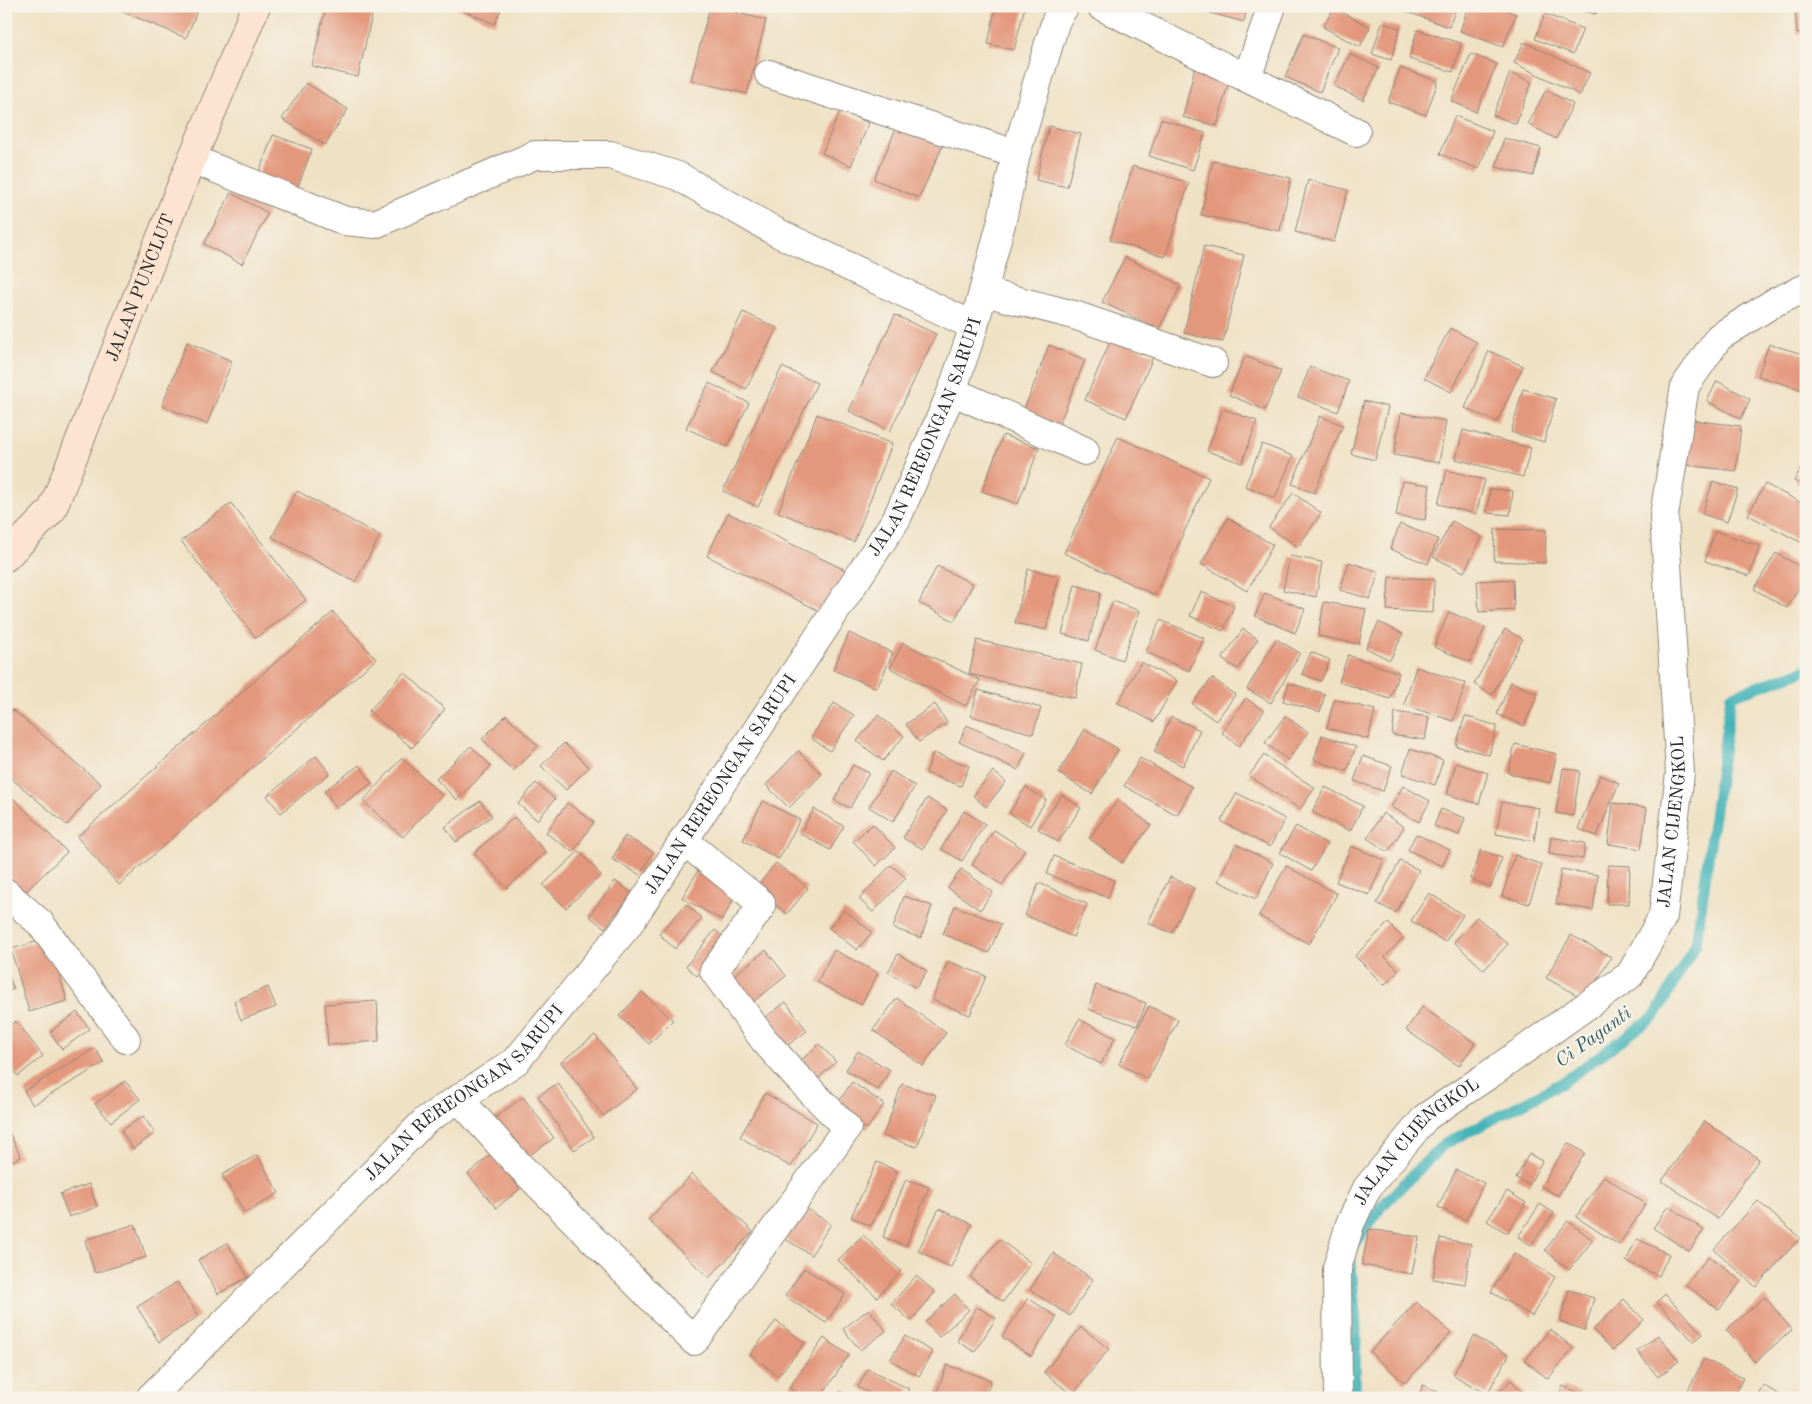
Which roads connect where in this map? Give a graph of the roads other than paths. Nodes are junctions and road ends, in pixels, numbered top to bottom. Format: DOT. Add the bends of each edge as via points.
graph roads {
  1 [pos="256,6"];
  2 [pos="1101,6"];
  3 [pos="1272,6"];
  4 [pos="1058,11"];
  5 [pos="769,74"];
  6 [pos="1247,78"];
  7 [pos="1356,132"];
  8 [pos="1016,154"];
  9 [pos="192,159"];
  10 [pos="1806,288"];
  11 [pos="984,292"];
  12 [pos="974,326"];
  13 [pos="1213,363"];
  14 [pos="952,391"];
  15 [pos="1085,451"];
  16 [pos="6,558"];
  17 [pos="683,840"];
  18 [pos="6,893"];
  19 [pos="126,1039"];
  20 [pos="459,1099"];
  21 [pos="150,1398"];
  22 [pos="1338,1398"];
  1 -- 9 [label="main road, JALAN PUNCLUT"];
  2 -- 6 [label="street"];
  3 -- 6 [label="street"];
  4 -- 8 [label="street, JALAN REREONGAN SARUPI"];
  5 -- 8 [label="street"];
  6 -- 7 [label="street"];
  8 -- 11 [label="street, JALAN REREONGAN SARUPI"];
  9 -- 12 [label="street" via="344,221 375,224 535,155 610,155 678,176 778,233"];
  9 -- 16 [label="main road, JALAN PUNCLUT" via="52,510"];
  10 -- 22 [label="street, JALAN CIJENGKOL" via="1775,302 1719,337 1685,386 1664,516 1680,773 1663,916 1630,974 1426,1118 1367,1188 1350,1224 1337,1268"];
  11 -- 12 [label="street, JALAN REREONGAN SARUPI"];
  11 -- 13 [label="street" via="1074,315"];
  12 -- 14 [label="street, JALAN REREONGAN SARUPI"];
  14 -- 15 [label="street"];
  14 -- 17 [label="street, JALAN REREONGAN SARUPI" via="897,518"];
  17 -- 20 [label="street, JALAN REREONGAN SARUPI" via="628,925 516,1061"];
  17 -- 20 [label="street" via="761,903 714,971 764,1040 847,1128 694,1340 514,1160"];
  18 -- 19 [label="street" via="40,923"];
  20 -- 21 [label="street, JALAN REREONGAN SARUPI" via="426,1120"];
}
